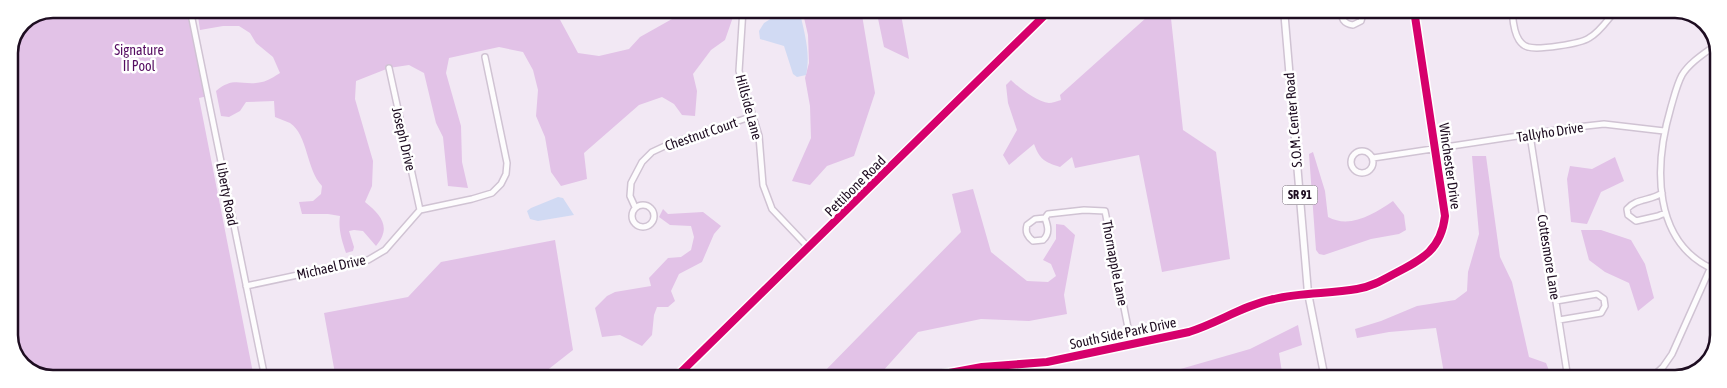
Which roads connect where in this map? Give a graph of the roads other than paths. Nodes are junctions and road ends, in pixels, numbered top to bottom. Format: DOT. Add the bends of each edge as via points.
graph roads {
  1 [pos="192,18"];
  2 [pos="742,18"];
  3 [pos="1043,18"];
  4 [pos="1285,18"];
  5 [pos="1342,18"];
  6 [pos="1361,18"];
  7 [pos="1415,18"];
  8 [pos="1513,18"];
  9 [pos="1610,18"];
  10 [pos="1709,50"];
  11 [pos="485,57"];
  12 [pos="389,68"];
  13 [pos="753,116"];
  14 [pos="1664,131"];
  15 [pos="1530,135"];
  16 [pos="1435,148"];
  17 [pos="1373,158"];
  18 [pos="1662,193"];
  19 [pos="635,207"];
  20 [pos="420,210"];
  21 [pos="1665,213"];
  22 [pos="1045,218"];
  23 [pos="809,248"];
  24 [pos="1710,268"];
  25 [pos="246,286"];
  26 [pos="1308,293"];
  27 [pos="1556,301"];
  28 [pos="1559,320"];
  29 [pos="1131,344"];
  30 [pos="263,370"];
  31 [pos="683,370"];
  32 [pos="968,370"];
  33 [pos="1324,370"];
  34 [pos="1567,370"];
  35 [pos="1660,370"];
  1 -- 25 [label="street, Liberty Road"];
  2 -- 13 [label="street, Hillside Lane" via="739,71"];
  3 -- 23 [label="street, Pettibone Road"];
  4 -- 26 [label="main road, S.O.M. Center Road / SR 91"];
  5 -- 6 [label="street" via="1353,25"];
  7 -- 16 [label="street, Winchester Drive"];
  8 -- 9 [label="street" via="1519,41 1525,47 1535,48 1589,38"];
  10 -- 14 [label="street" via="1682,74"];
  11 -- 20 [label="street" via="508,163 506,174 492,192"];
  12 -- 20 [label="street, Joseph Drive"];
  13 -- 19 [label="street, Chestnut Court" via="652,152 642,162 631,183 630,196"];
  13 -- 23 [label="street, Hillside Lane" via="759,136 763,184 772,210"];
  14 -- 15 [label="street, Tallyho Drive" via="1604,124"];
  14 -- 18 [label="street" via="1660,172"];
  15 -- 16 [label="street, Tallyho Drive"];
  15 -- 27 [label="street, Cottesmore Lane"];
  16 -- 17 [label="street, Tallyho Drive"];
  16 -- 26 [label="street, Winchester Drive" via="1445,216 1440,238 1430,251 1416,263 1370,286"];
  17 -- 17 [label="street" via="1372,168 1366,172 1356,171 1352,165 1352,158 1361,151 1368,152"];
  18 -- 21 [label="street"];
  18 -- 21 [label="street" via="1632,203 1627,209 1628,216 1636,221"];
  19 -- 19 [label="street, Chestnut Court" via="632,217 635,224 645,227 651,223 652,209 646,205"];
  20 -- 25 [label="street, Michael Drive" via="385,250 368,260"];
  21 -- 24 [label="street" via="1676,238"];
  22 -- 22 [label="street" via="1047,236 1033,241 1026,232 1027,225 1035,219"];
  22 -- 29 [label="street, Thornapple Lane" via="1048,214 1105,211"];
  23 -- 31 [label="street, Pettibone Road"];
  24 -- 35 [label="street" via="1672,354"];
  25 -- 30 [label="street, Liberty Road"];
  26 -- 29 [label="street, South Side Park Drive" via="1248,306 1204,328"];
  26 -- 33 [label="main road, S.O.M. Center Road / SR 91"];
  27 -- 28 [label="street, Cottesmore Lane"];
  27 -- 28 [label="street" via="1597,294 1604,299 1601,313"];
  28 -- 34 [label="street, Cottesmore Lane"];
  29 -- 32 [label="street, South Side Park Drive" via="1047,362"];
}
